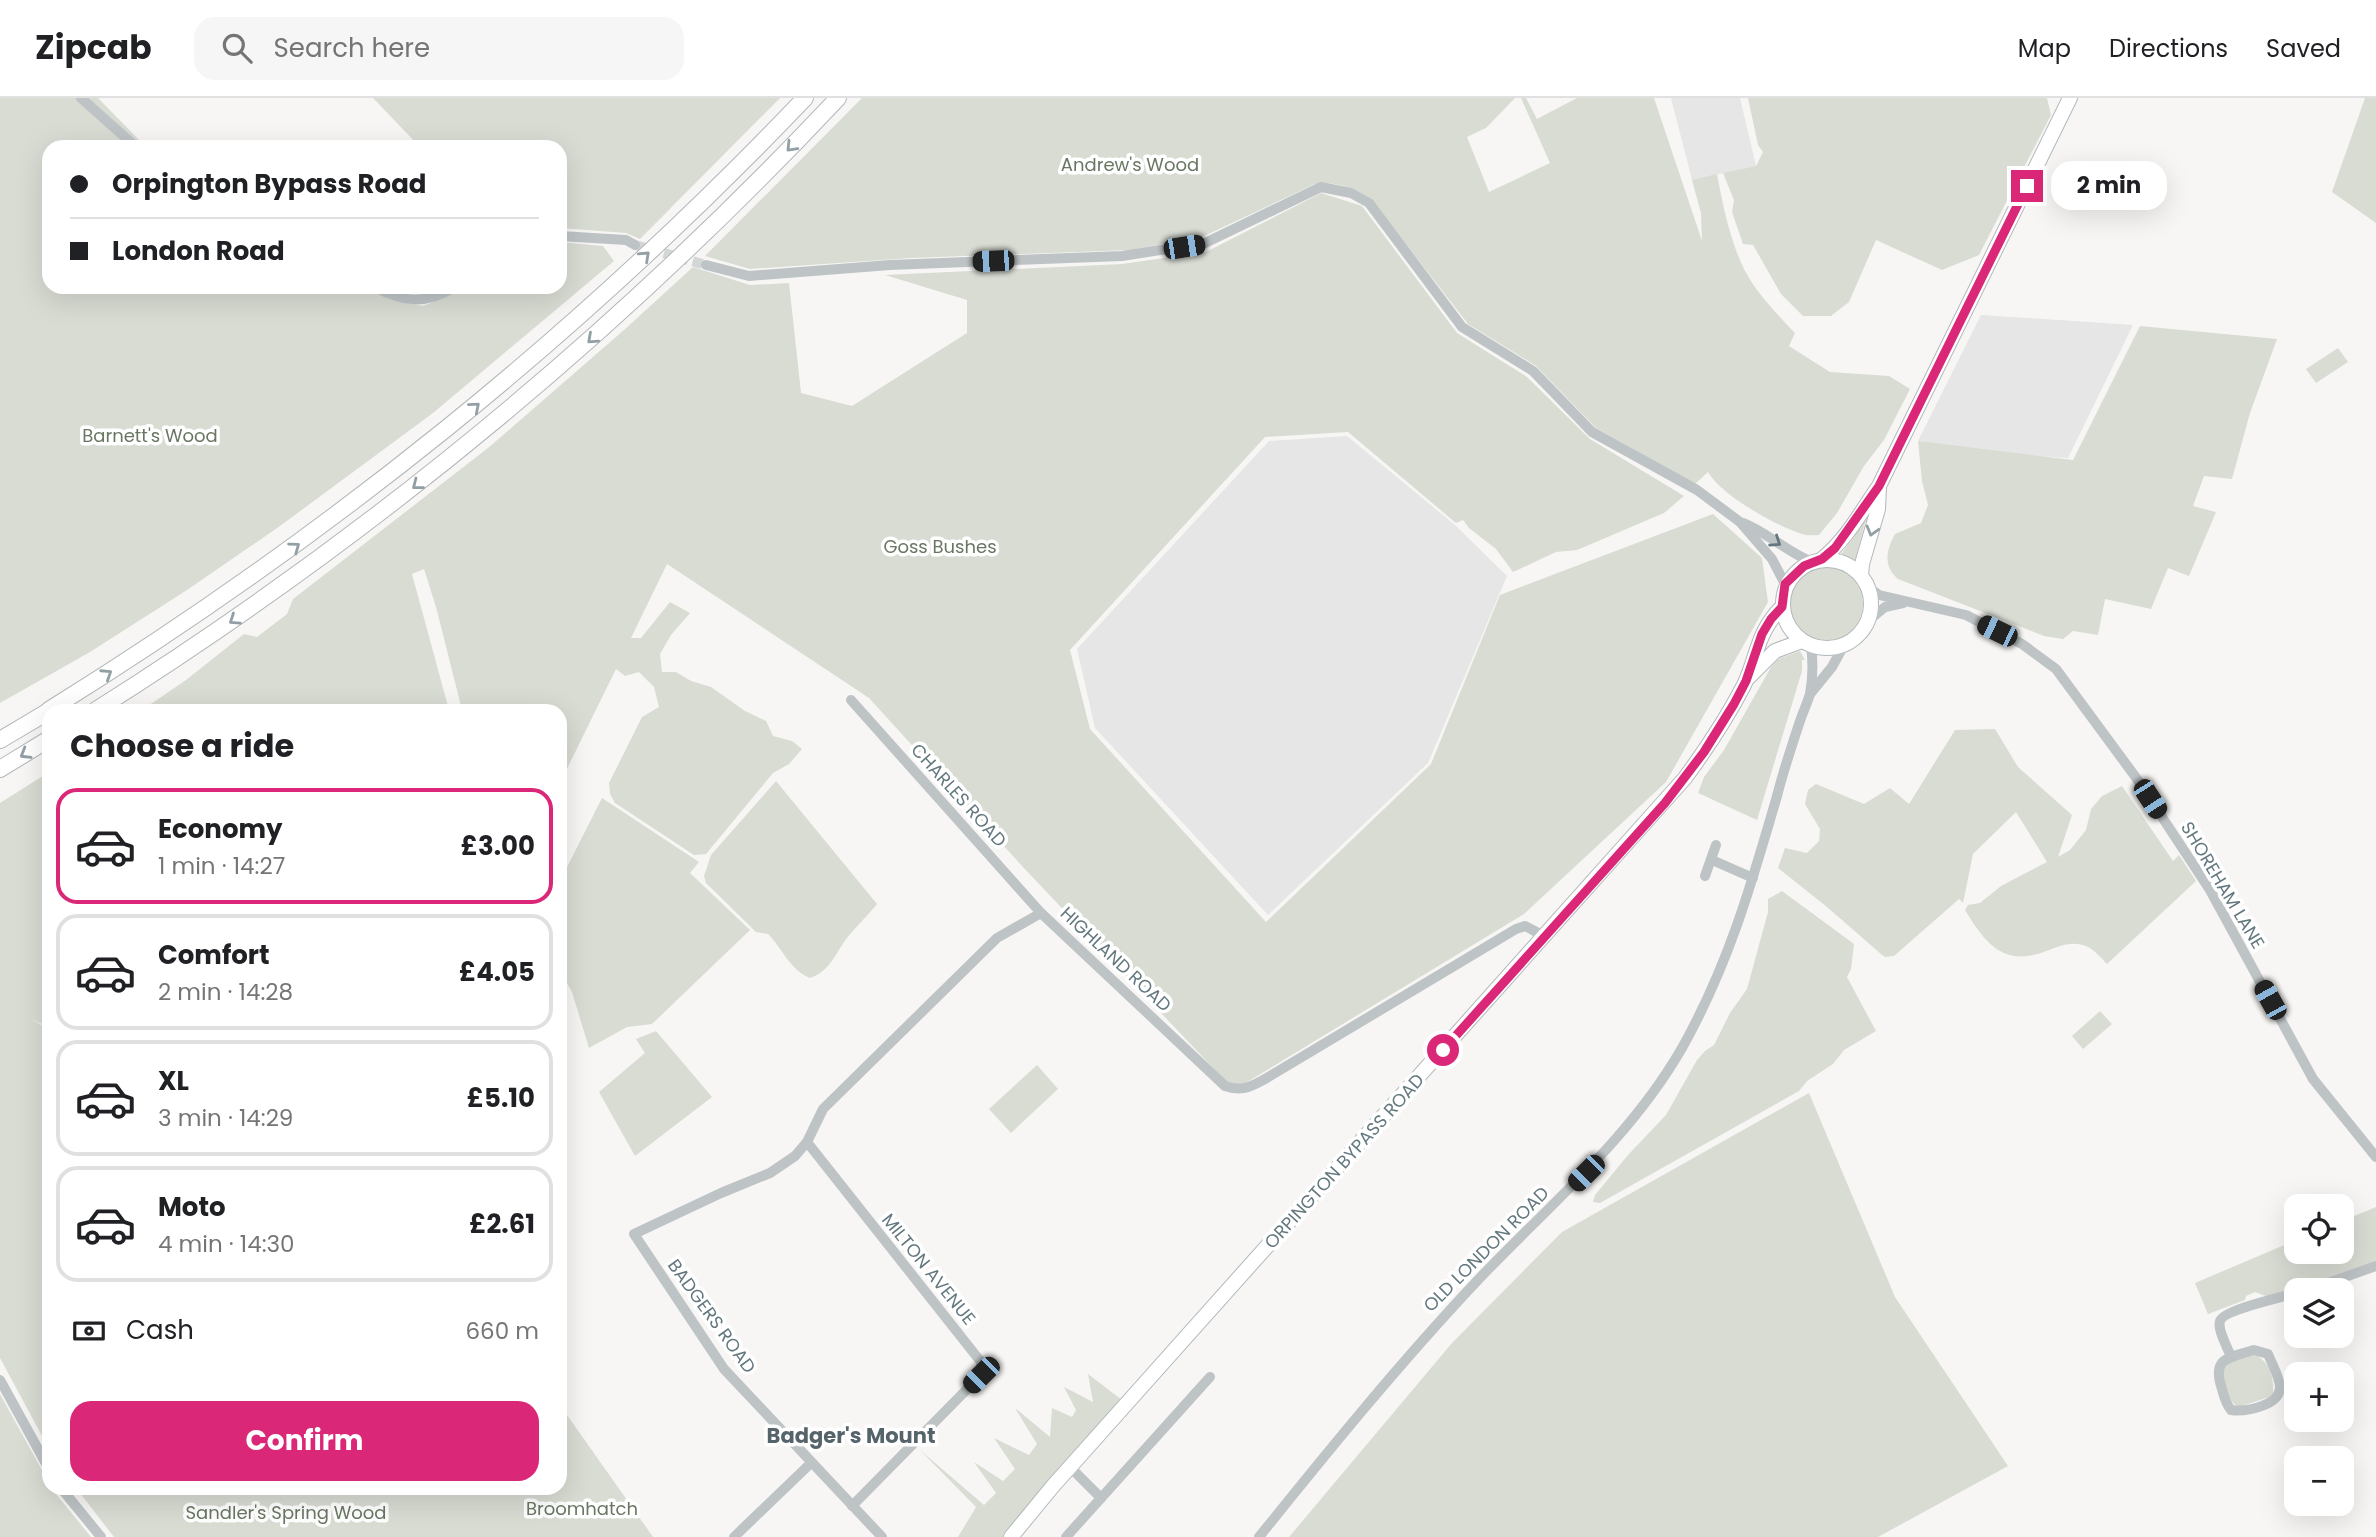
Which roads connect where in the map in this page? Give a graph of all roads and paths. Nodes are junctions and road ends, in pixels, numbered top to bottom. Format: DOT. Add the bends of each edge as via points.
graph roads {
  1 [pos="81,98"];
  2 [pos="805,98"];
  3 [pos="838,98"];
  4 [pos="2070,98"];
  5 [pos="128,140"];
  6 [pos="567,236"];
  7 [pos="635,244"];
  8 [pos="706,265"];
  9 [pos="387,294"];
  10 [pos="443,294"];
  11 [pos="1879,486"];
  12 [pos="1740,522"];
  13 [pos="1817,561"];
  14 [pos="1865,581"];
  15 [pos="1785,584"];
  16 [pos="1906,602"];
  17 [pos="1782,607"];
  18 [pos="1868,621"];
  19 [pos="1807,643"];
  20 [pos="1844,645"];
  21 [pos="1746,681"];
  22 [pos="1810,694"];
  23 [pos="850,700"];
  24 [pos="60,704"];
  25 [pos="105,704"];
  26 [pos="42,715"];
  27 [pos="0,740"];
  28 [pos="42,743"];
  29 [pos="0,769"];
  30 [pos="1716,845"];
  31 [pos="1712,860"];
  32 [pos="1705,876"];
  33 [pos="1753,878"];
  34 [pos="1041,913"];
  35 [pos="1544,936"];
  36 [pos="807,1142"];
  37 [pos="2376,1157"];
  38 [pos="634,1234"];
  39 [pos="2376,1266"];
  40 [pos="2342,1278"];
  41 [pos="2284,1296"];
  42 [pos="2231,1357"];
  43 [pos="1210,1377"];
  44 [pos="0,1380"];
  45 [pos="42,1455"];
  46 [pos="811,1463"];
  47 [pos="1070,1467"];
  48 [pos="67,1495"];
  49 [pos="1101,1498"];
  50 [pos="852,1506"];
  51 [pos="101,1537"];
  52 [pos="734,1537"];
  53 [pos="882,1537"];
  54 [pos="1011,1537"];
  55 [pos="1066,1537"];
  56 [pos="1259,1537"];
  1 -- 5 [label="street"];
  24 -- 2 [label="highway, one-way" via="246,582 442,434 609,289"];
  3 -- 25 [label="highway, one-way" via="649,286 510,409 282,586"];
  4 -- 11 [label="main road"];
  6 -- 7 [label="street"];
  8 -- 12 [label="street" via="749,276 1122,256 1205,243 1321,187 1351,193 1369,202 1462,327 1533,371 1592,432 1697,489"];
  9 -- 10 [label="street" via="418,300"];
  11 -- 13 [label="main road" via="1835,548"];
  11 -- 14 [label="main road, one-way" via="1878,509 1862,564"];
  12 -- 13 [label="street, one-way" via="1801,558"];
  12 -- 15 [label="street" via="1772,559"];
  13 -- 14 [label="main road" via="1842,562"];
  13 -- 15 [label="main road"];
  14 -- 16 [label="street, SHOREHAM LANE" via="1879,595"];
  14 -- 18 [label="main road" via="1871,608"];
  15 -- 17 [label="main road"];
  16 -- 18 [label="street" via="1885,607"];
  16 -- 37 [label="street, SHOREHAM LANE" via="1976,620 2022,644 2066,680 2210,890 2313,1079"];
  17 -- 19 [label="main road" via="1788,625"];
  17 -- 21 [label="main road, ORPINGTON BYPASS ROAD" via="1762,634"];
  18 -- 20 [label="main road" via="1858,636"];
  19 -- 20 [label="main road" via="1832,648"];
  19 -- 21 [label="main road, ORPINGTON BYPASS ROAD" via="1775,651"];
  19 -- 22 [label="street, OLD LONDON ROAD" via="1813,668"];
  20 -- 22 [label="street, OLD LONDON ROAD"];
  21 -- 35 [label="main road, ORPINGTON BYPASS ROAD" via="1685,778"];
  22 -- 33 [label="street, OLD LONDON ROAD"];
  23 -- 34 [label="street, CHARLES ROAD"];
  26 -- 27 [label="highway"];
  28 -- 29 [label="highway, one-way"];
  30 -- 31 [label="street"];
  31 -- 32 [label="street"];
  31 -- 33 [label="street"];
  33 -- 56 [label="street, OLD LONDON ROAD" via="1704,1007 1633,1120 1408,1355"];
  34 -- 35 [label="street, HIGHLAND ROAD" via="1225,1086 1237,1090 1265,1079 1516,929 1525,926"];
  34 -- 36 [label="street, HIGHLAND ROAD" via="997,938 823,1110"];
  35 -- 47 [label="main road, ORPINGTON BYPASS ROAD"];
  36 -- 38 [label="street, HIGHLAND ROAD" via="770,1173"];
  36 -- 50 [label="street, MILTON AVENUE" via="981,1362 981,1375"];
  38 -- 46 [label="street, BADGERS ROAD" via="724,1368"];
  39 -- 40 [label="street"];
  41 -- 42 [label="street" via="2222,1317 2220,1329"];
  42 -- 42 [label="street" via="2223,1360 2216,1374 2231,1410 2241,1411 2278,1396 2280,1386 2268,1354 2254,1350"];
  43 -- 49 [label="street"];
  44 -- 45 [label="street"];
  46 -- 50 [label="street, BADGERS ROAD"];
  46 -- 52 [label="street"];
  47 -- 49 [label="street"];
  47 -- 54 [label="main road, ORPINGTON BYPASS ROAD"];
  48 -- 51 [label="street"];
  49 -- 55 [label="street"];
  50 -- 53 [label="street, BADGERS ROAD"];
}
